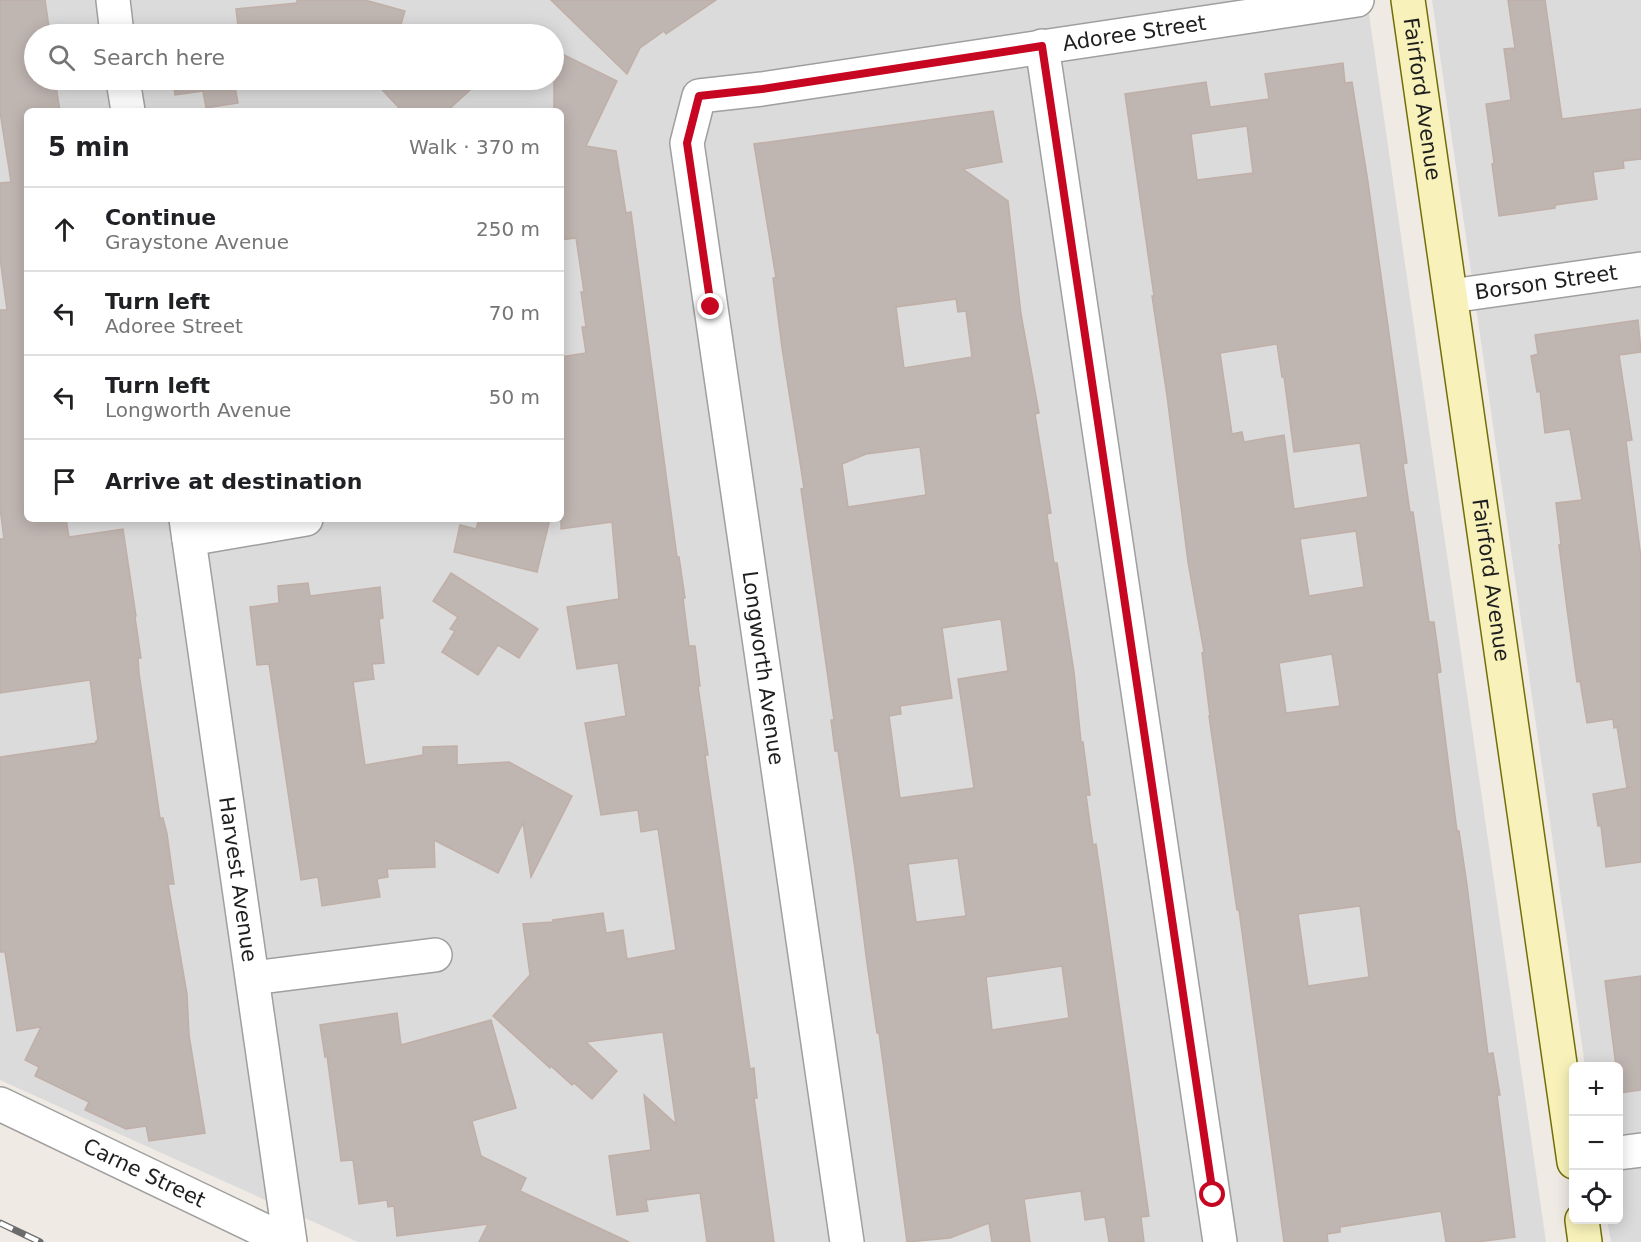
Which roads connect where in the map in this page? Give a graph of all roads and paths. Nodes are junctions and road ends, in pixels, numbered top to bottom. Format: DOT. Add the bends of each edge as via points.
graph roads {
  1 [pos="112,0"];
  2 [pos="1357,0"];
  3 [pos="1408,0"];
  4 [pos="116,24"];
  5 [pos="1042,46"];
  6 [pos="125,90"];
  7 [pos="699,96"];
  8 [pos="128,108"];
  9 [pos="1641,269"];
  10 [pos="1451,296"];
  11 [pos="271,522"];
  12 [pos="188,529"];
  13 [pos="435,955"];
  14 [pos="253,978"];
  15 [pos="0,1104"];
  16 [pos="1569,1132"];
  17 [pos="1641,1150"];
  18 [pos="1623,1152"];
  19 [pos="1583,1224"];
  20 [pos="289,1242"];
  21 [pos="847,1242"];
  22 [pos="1220,1242"];
  23 [pos="1585,1242"];
  1 -- 4 [label="street"];
  2 -- 5 [label="street, Adoree Street"];
  3 -- 10 [label="street, Fairford Avenue"];
  5 -- 7 [label="street, Adoree Street"];
  5 -- 22 [label="street"];
  6 -- 8 [label="street"];
  7 -- 21 [label="street, Longworth Avenue" via="687,143"];
  9 -- 10 [label="street, Borson Street"];
  10 -- 16 [label="street, Fairford Avenue"];
  11 -- 12 [label="street"];
  12 -- 14 [label="street, Harvest Avenue"];
  13 -- 14 [label="street"];
  14 -- 20 [label="street, Harvest Avenue"];
  15 -- 20 [label="street, Carne Street"];
  17 -- 18 [label="street"];
  19 -- 23 [label="street"];
}
